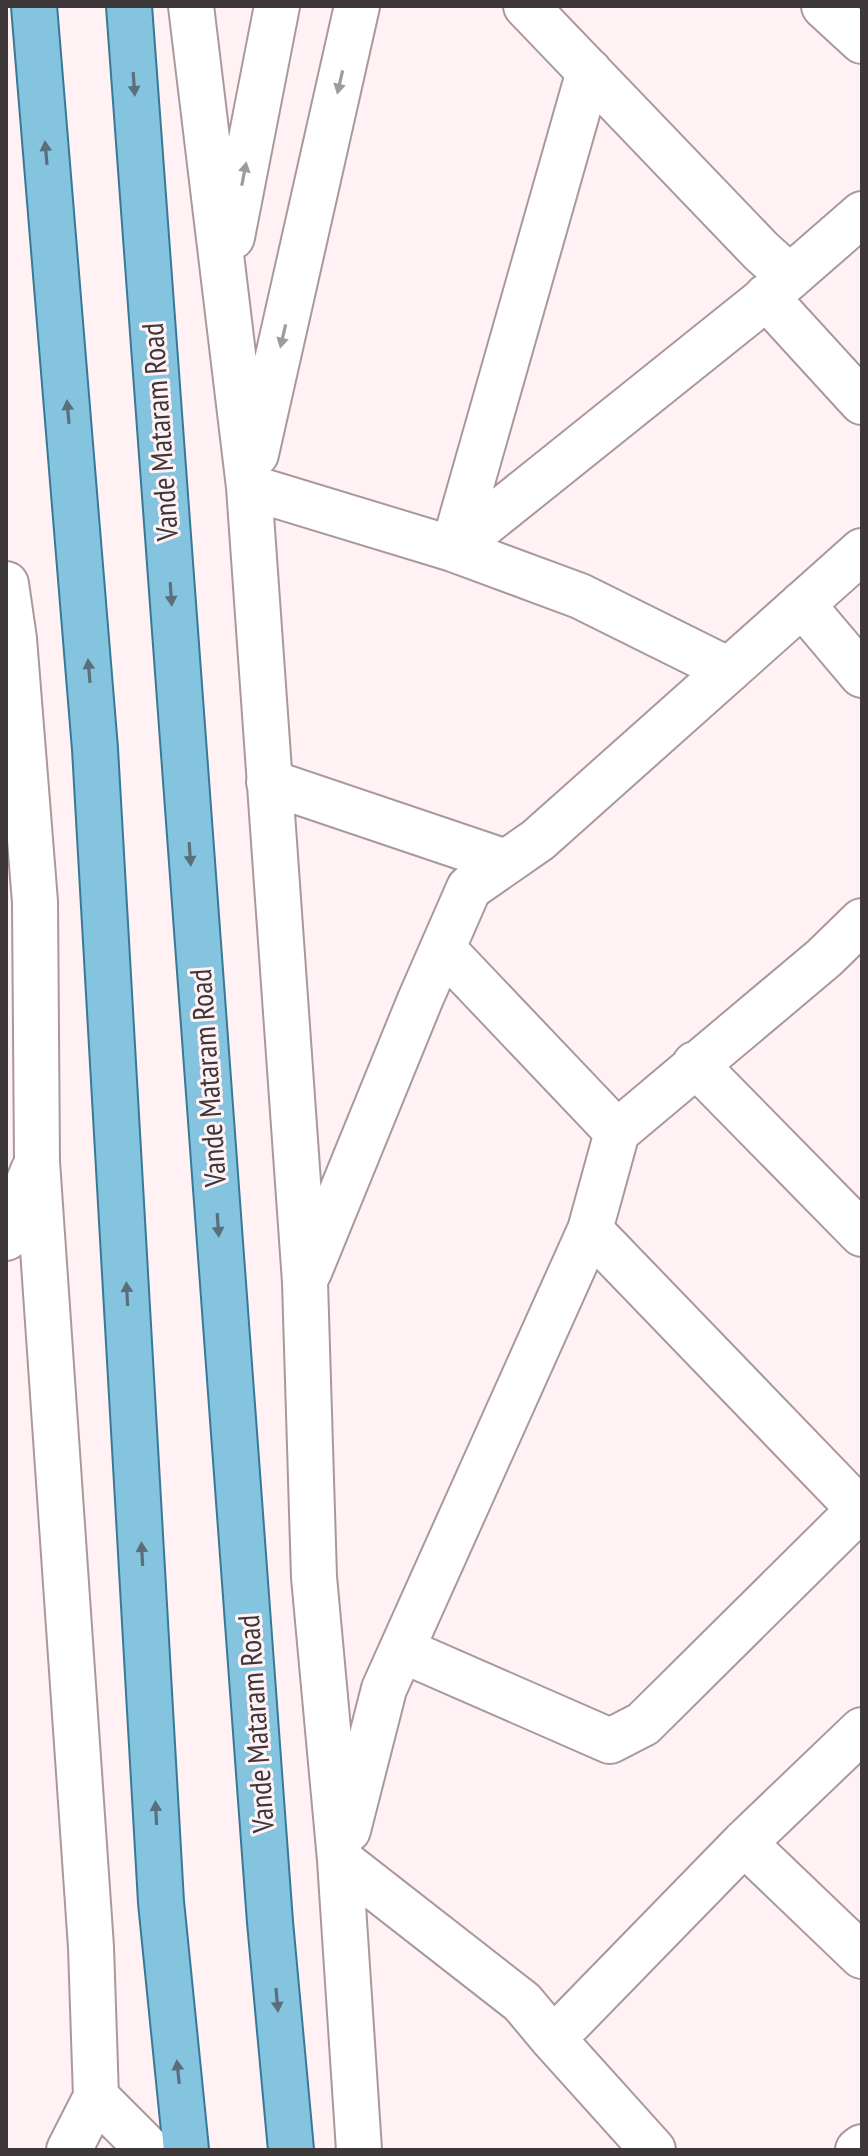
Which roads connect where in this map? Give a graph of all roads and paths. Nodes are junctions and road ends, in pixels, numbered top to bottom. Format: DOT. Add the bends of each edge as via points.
graph roads {
  1 [pos="34,6"];
  2 [pos="129,6"];
  3 [pos="191,6"];
  4 [pos="277,6"];
  5 [pos="357,6"];
  6 [pos="526,6"];
  7 [pos="824,6"];
  8 [pos="862,41"];
  9 [pos="589,71"];
  10 [pos="862,214"];
  11 [pos="224,278"];
  12 [pos="778,287"];
  13 [pos="862,402"];
  14 [pos="249,487"];
  15 [pos="453,549"];
  16 [pos="862,551"];
  17 [pos="6,584"];
  18 [pos="802,604"];
  19 [pos="729,670"];
  20 [pos="862,675"];
  21 [pos="269,782"];
  22 [pos="506,862"];
  23 [pos="35,902"];
  24 [pos="858,934"];
  25 [pos="443,949"];
  26 [pos="6,981"];
  27 [pos="695,1064"];
  28 [pos="617,1132"];
  29 [pos="37,1162"];
  30 [pos="590,1230"];
  31 [pos="862,1234"];
  32 [pos="6,1238"];
  33 [pos="305,1282"];
  34 [pos="861,1509"];
  35 [pos="402,1650"];
  36 [pos="862,1730"];
  37 [pos="744,1843"];
  38 [pos="340,1860"];
  39 [pos="862,1956"];
  40 [pos="553,2039"];
  41 [pos="96,2097"];
  42 [pos="69,2150"];
  43 [pos="149,2150"];
  44 [pos="186,2150"];
  45 [pos="291,2150"];
  46 [pos="359,2150"];
  47 [pos="653,2150"];
  44 -- 1 [label="main road, one-way" via="161,1902 95,749"];
  2 -- 45 [label="main road, Vande Mataram Road, one-way" via="259,1780"];
  3 -- 11 [label="street"];
  11 -- 4 [label="street, one-way"];
  5 -- 14 [label="street, one-way"];
  6 -- 9 [label="street"];
  7 -- 8 [label="street"];
  9 -- 12 [label="street" via="761,251"];
  9 -- 15 [label="street"];
  10 -- 12 [label="street"];
  11 -- 14 [label="street"];
  12 -- 13 [label="street"];
  12 -- 15 [label="street"];
  14 -- 15 [label="street"];
  14 -- 21 [label="street"];
  15 -- 19 [label="street" via="580,596"];
  16 -- 18 [label="street"];
  17 -- 23 [label="street"];
  18 -- 19 [label="street"];
  18 -- 20 [label="street"];
  19 -- 22 [label="street" via="538,840"];
  21 -- 22 [label="street"];
  21 -- 33 [label="street"];
  22 -- 25 [label="street" via="469,888"];
  23 -- 26 [label="street"];
  23 -- 29 [label="street"];
  24 -- 27 [label="street"];
  25 -- 28 [label="street"];
  25 -- 33 [label="street"];
  27 -- 28 [label="street"];
  27 -- 31 [label="street"];
  28 -- 30 [label="street"];
  29 -- 32 [label="street"];
  29 -- 41 [label="street" via="91,1947"];
  30 -- 34 [label="street"];
  30 -- 35 [label="street"];
  33 -- 38 [label="street" via="314,1577"];
  34 -- 35 [label="street" via="643,1724 610,1741"];
  35 -- 38 [label="street" via="384,1689"];
  36 -- 37 [label="street"];
  37 -- 39 [label="street"];
  37 -- 40 [label="street"];
  38 -- 40 [label="street" via="522,2002"];
  38 -- 46 [label="street"];
  40 -- 47 [label="street"];
  41 -- 42 [label="street"];
  41 -- 43 [label="street"];
}
